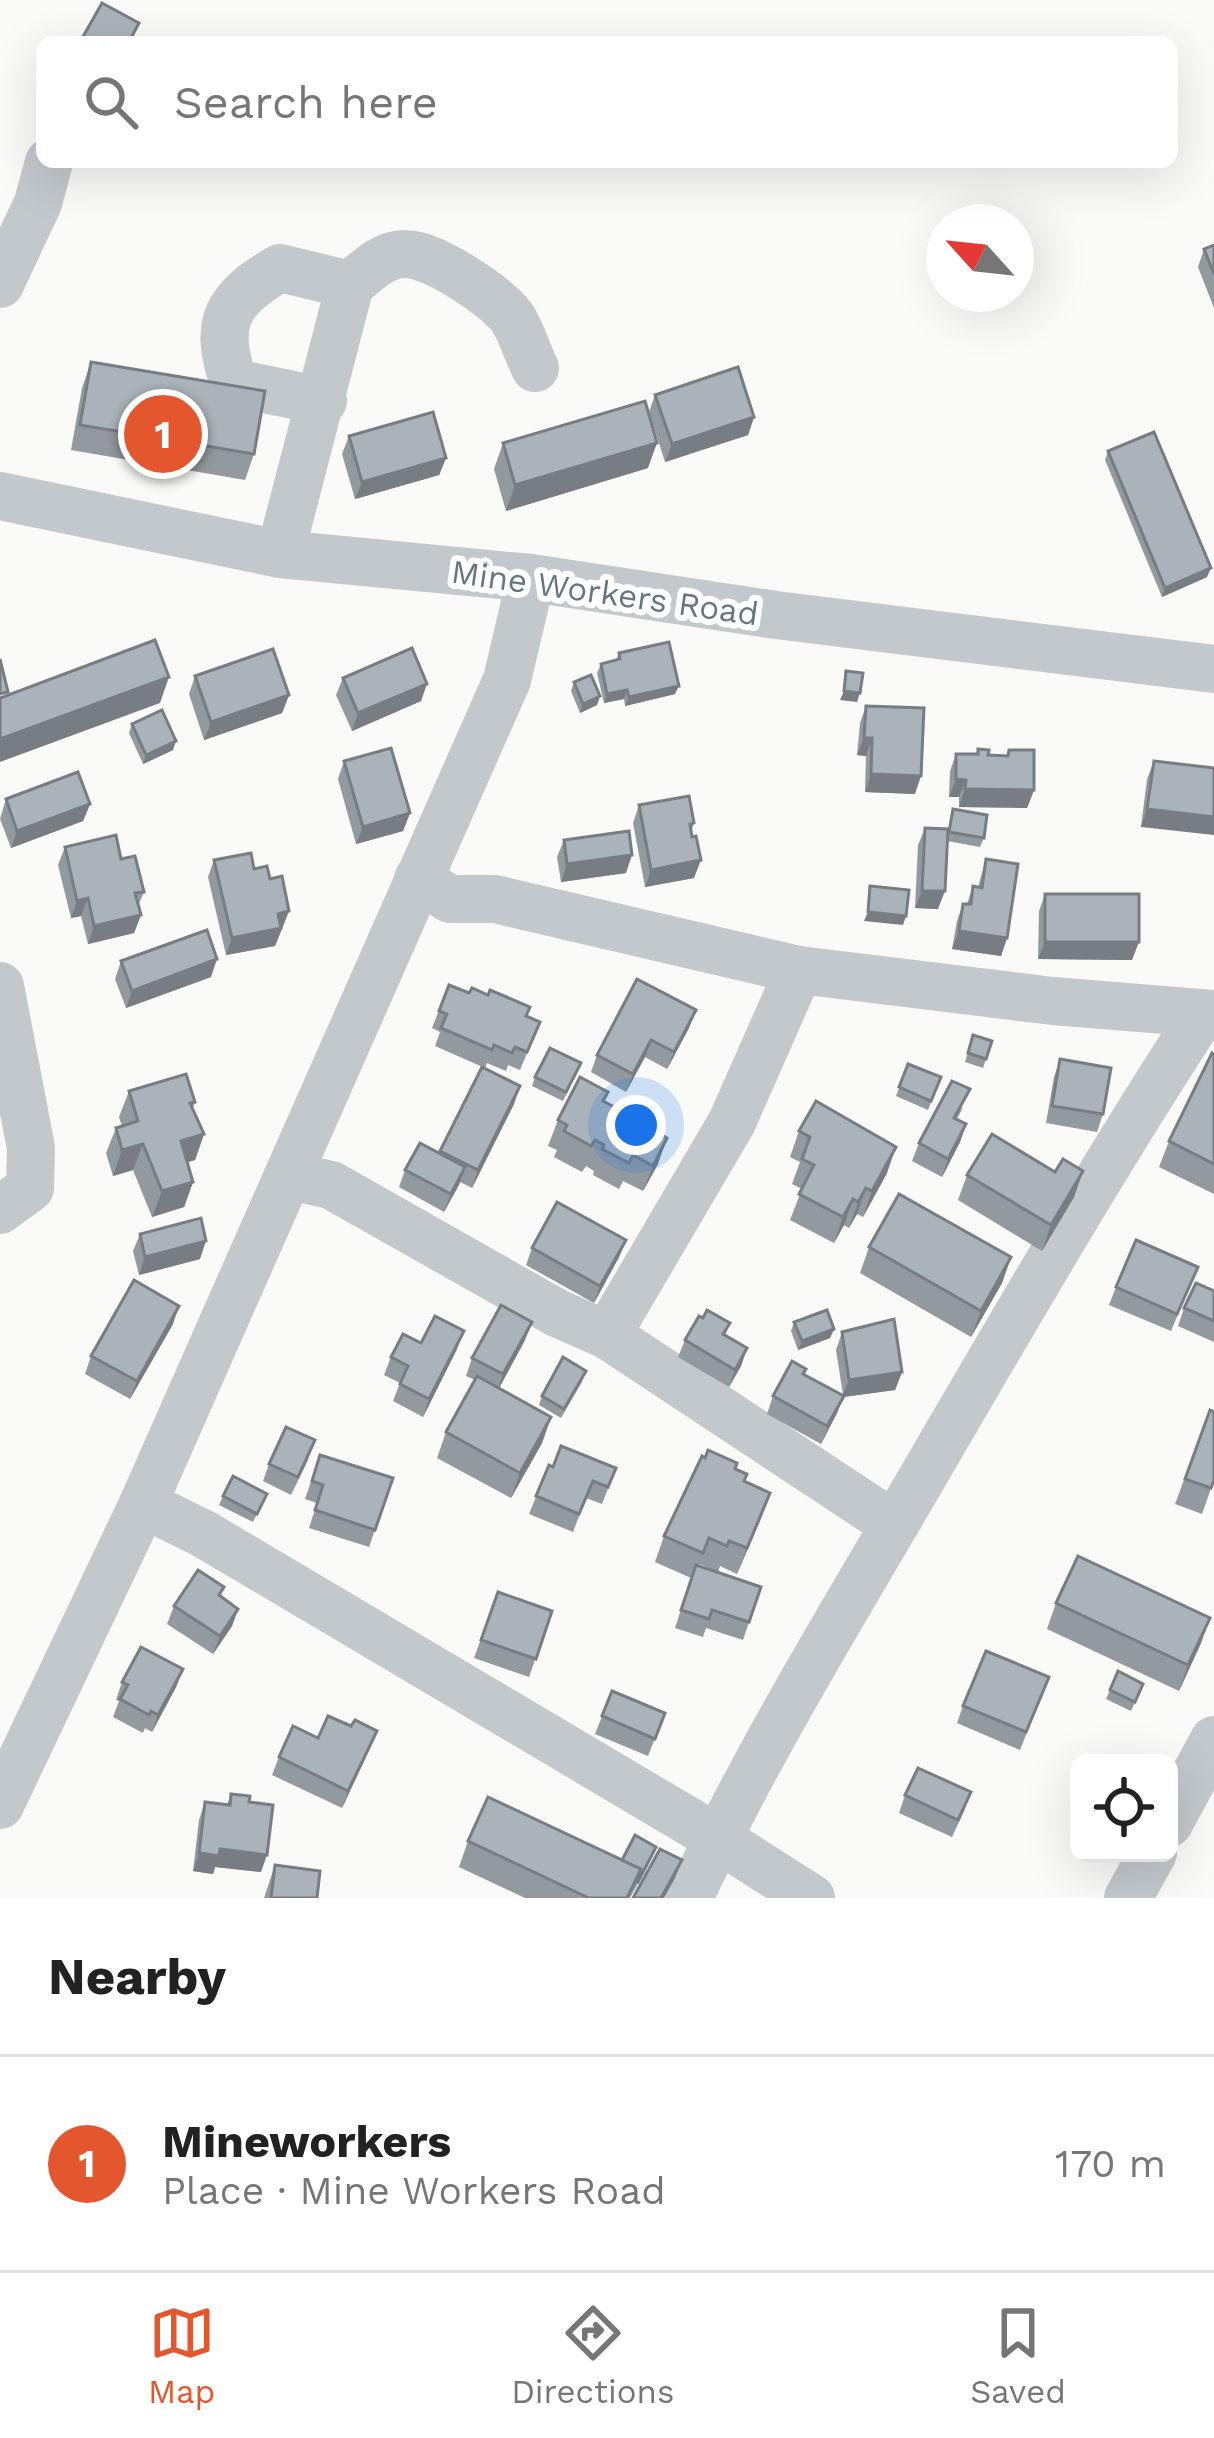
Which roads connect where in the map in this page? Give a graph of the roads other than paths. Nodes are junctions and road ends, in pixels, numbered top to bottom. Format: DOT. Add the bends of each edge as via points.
graph roads {
  1 [pos="47,168"];
  2 [pos="0,284"];
  3 [pos="350,285"];
  4 [pos="535,368"];
  5 [pos="322,400"];
  6 [pos="0,496"];
  7 [pos="280,554"];
  8 [pos="531,578"];
  9 [pos="1214,669"];
  10 [pos="418,879"];
  11 [pos="799,970"];
  12 [pos="0,986"];
  13 [pos="1209,1014"];
  14 [pos="290,1176"];
  15 [pos="0,1210"];
  16 [pos="607,1335"];
  17 [pos="143,1504"];
  18 [pos="893,1524"];
  19 [pos="1214,1740"];
  20 [pos="0,1805"];
  21 [pos="1178,1806"];
  22 [pos="717,1838"];
  23 [pos="1148,1862"];
  24 [pos="689,1898"];
  25 [pos="811,1898"];
  26 [pos="1128,1898"];
  1 -- 2 [label="street"];
  3 -- 4 [label="street" via="382,259 407,253 442,266 511,316"];
  3 -- 5 [label="street"];
  3 -- 5 [label="street" via="280,268 247,287 226,316 222,348 234,383"];
  5 -- 7 [label="street"];
  6 -- 7 [label="street, Mine Workers Road"];
  7 -- 8 [label="street, Mine Workers Road"];
  8 -- 9 [label="street, Mine Workers Road"];
  8 -- 10 [label="street" via="507,680"];
  10 -- 11 [label="street" via="450,899 495,899"];
  10 -- 14 [label="street"];
  11 -- 13 [label="street"];
  11 -- 16 [label="street" via="732,1122"];
  12 -- 15 [label="street" via="31,1148 30,1188"];
  13 -- 18 [label="street" via="1035,1280"];
  14 -- 16 [label="street" via="331,1185"];
  14 -- 17 [label="street"];
  16 -- 18 [label="street"];
  17 -- 20 [label="street"];
  17 -- 22 [label="street"];
  18 -- 22 [label="street"];
  19 -- 21 [label="street"];
  22 -- 24 [label="street"];
  22 -- 25 [label="street"];
  23 -- 26 [label="street"];
}
